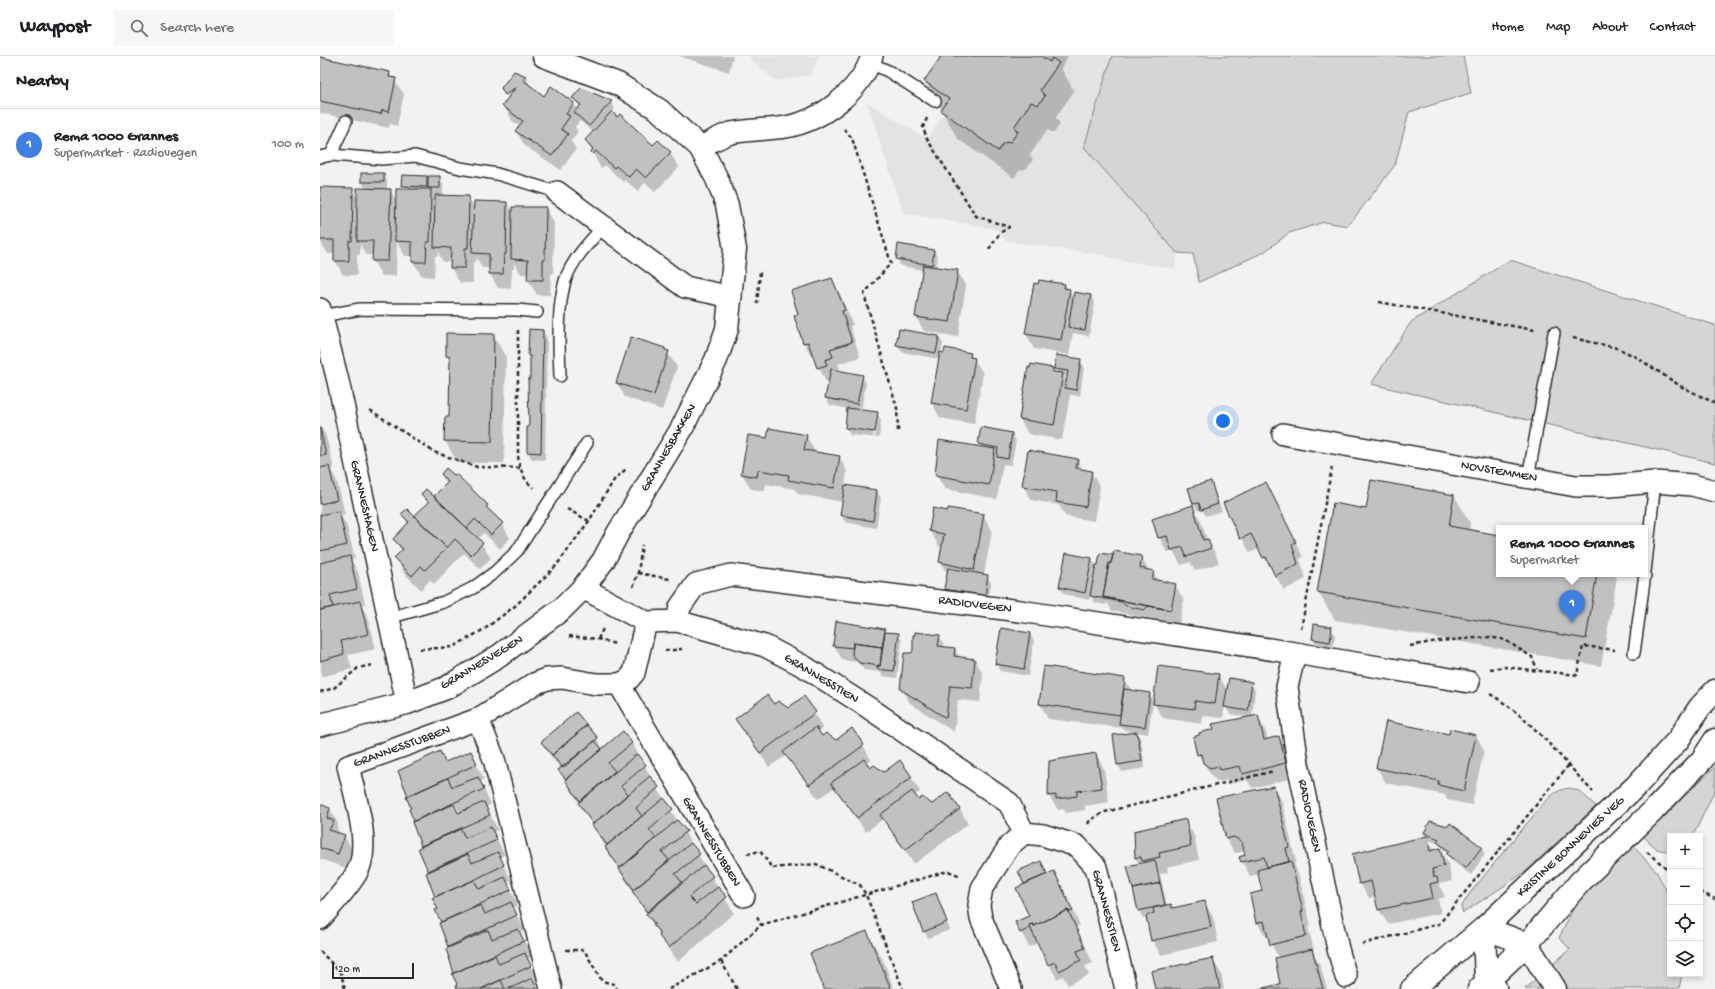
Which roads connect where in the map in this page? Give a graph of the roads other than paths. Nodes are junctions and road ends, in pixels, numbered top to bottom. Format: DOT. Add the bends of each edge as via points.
graph roads {
  1 [pos="544,56"];
  2 [pos="871,59"];
  3 [pos="934,101"];
  4 [pos="346,121"];
  5 [pos="700,147"];
  6 [pos="325,156"];
  7 [pos="557,192"];
  8 [pos="604,226"];
  9 [pos="731,297"];
  10 [pos="537,312"];
  11 [pos="321,313"];
  12 [pos="1554,333"];
  13 [pos="560,376"];
  14 [pos="1283,434"];
  15 [pos="587,443"];
  16 [pos="1528,478"];
  17 [pos="1655,482"];
  18 [pos="1715,491"];
  19 [pos="1648,546"];
  20 [pos="1644,577"];
  21 [pos="583,588"];
  22 [pos="389,618"];
  23 [pos="677,621"];
  24 [pos="646,622"];
  25 [pos="1295,653"];
  26 [pos="1634,653"];
  27 [pos="1469,682"];
  28 [pos="619,684"];
  29 [pos="1715,691"];
  30 [pos="407,703"];
  31 [pos="478,719"];
  32 [pos="320,725"];
  33 [pos="1715,740"];
  34 [pos="1024,833"];
  35 [pos="744,896"];
  36 [pos="320,920"];
  37 [pos="1484,928"];
  38 [pos="1527,944"];
  39 [pos="1346,977"];
  40 [pos="1488,987"];
  41 [pos="551,989"];
  42 [pos="1011,989"];
  43 [pos="1126,989"];
  44 [pos="1412,989"];
  45 [pos="1555,989"];
  1 -- 5 [label="street, GRANNESBAKKEN" via="618,84 659,110"];
  2 -- 3 [label="lane"];
  2 -- 5 [label="street" via="854,86 834,107 813,119 787,127 730,133"];
  4 -- 6 [label="lane"];
  5 -- 9 [label="street, GRANNESBAKKEN" via="727,205 735,249"];
  6 -- 7 [label="lane" via="382,159 416,156 460,168 497,174"];
  7 -- 8 [label="street"];
  8 -- 9 [label="street" via="685,286"];
  8 -- 13 [label="lane" via="584,248 565,280 559,325"];
  9 -- 21 [label="street, GRANNESBAKKEN" via="727,329 716,360 681,430 603,561"];
  10 -- 11 [label="lane" via="360,309"];
  11 -- 22 [label="street, GRANNESHAGEN"];
  12 -- 16 [label="lane"];
  14 -- 16 [label="street, NOVSTEMMEN"];
  15 -- 22 [label="lane" via="517,552 495,572 473,588 444,602"];
  16 -- 17 [label="street, NOVSTEMMEN" via="1576,486"];
  17 -- 18 [label="street, NOVSTEMMEN" via="1692,485"];
  17 -- 19 [label="lane"];
  20 -- 26 [label="lane"];
  21 -- 24 [label="street"];
  21 -- 30 [label="street, GRANNESVEGEN" via="562,609 499,656 446,688"];
  22 -- 30 [label="street, GRANNESHAGEN"];
  23 -- 24 [label="street, GRANNESSTIEN"];
  23 -- 25 [label="street, RADIOVEGEN" via="680,607 696,584 730,575 1020,611"];
  23 -- 34 [label="street, GRANNESSTIEN" via="765,646 805,667 1009,803"];
  24 -- 28 [label="street" via="634,672 628,680"];
  25 -- 27 [label="street, RADIOVEGEN"];
  25 -- 39 [label="street, RADIOVEGEN" via="1287,687 1298,764"];
  28 -- 31 [label="street, GRANNESSTUBBEN" via="596,684 562,678 547,680 534,684"];
  28 -- 35 [label="street, GRANNESSTUBBEN"];
  29 -- 37 [label="street, KRISTINE BONNEVIES VEG" via="1700,707 1678,740 1636,786"];
  30 -- 32 [label="street, GRANNESVEGEN"];
  31 -- 36 [label="street, GRANNESSTUBBEN" via="348,766 363,836 362,857 357,873"];
  31 -- 41 [label="street" via="494,759"];
  33 -- 38 [label="street" via="1702,760 1580,882"];
  34 -- 42 [label="street" via="1010,845 982,888 979,904 981,918"];
  34 -- 43 [label="street, GRANNESSTIEN" via="1044,835 1077,846 1096,867"];
  37 -- 38 [label="street"];
  37 -- 40 [label="street"];
  37 -- 44 [label="street, KRISTINE BONNEVIES VEG"];
  38 -- 40 [label="street"];
  38 -- 45 [label="street"];
}
